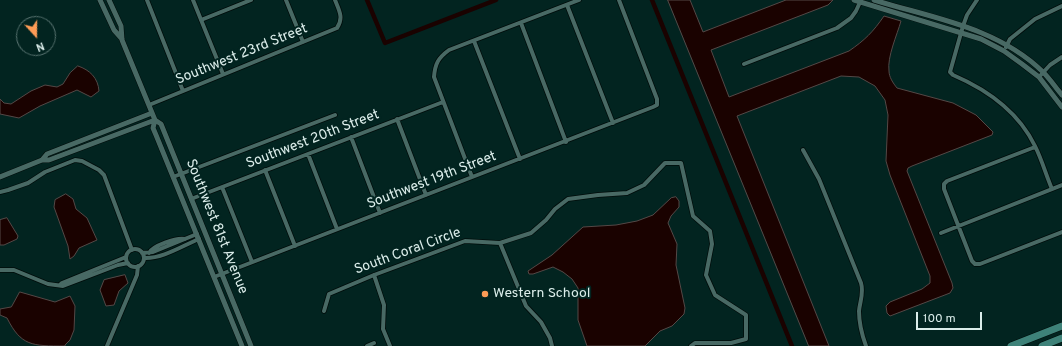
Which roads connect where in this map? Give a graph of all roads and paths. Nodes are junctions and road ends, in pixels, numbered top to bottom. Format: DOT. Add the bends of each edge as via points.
graph roads {
  1 [pos="100,0"];
  2 [pos="109,0"];
  3 [pos="147,0"];
  4 [pos="193,0"];
  5 [pos="251,0"];
  6 [pos="286,0"];
  7 [pos="335,0"];
  8 [pos="579,0"];
  9 [pos="619,0"];
  10 [pos="854,0"];
  11 [pos="874,0"];
  12 [pos="977,0"];
  13 [pos="861,1"];
  14 [pos="567,5"];
  15 [pos="1062,6"];
  16 [pos="201,20"];
  17 [pos="520,23"];
  18 [pos="963,26"];
  19 [pos="961,32"];
  20 [pos="122,40"];
  21 [pos="474,41"];
  22 [pos="303,42"];
  23 [pos="1007,45"];
  24 [pos="1004,51"];
  25 [pos="1062,57"];
  26 [pos="744,64"];
  27 [pos="1043,72"];
  28 [pos="223,74"];
  29 [pos="1039,77"];
  30 [pos="183,91"];
  31 [pos="1062,96"];
  32 [pos="443,102"];
  33 [pos="149,105"];
  34 [pos="1062,107"];
  35 [pos="152,113"];
  36 [pos="335,115"];
  37 [pos="397,119"];
  38 [pos="155,120"];
  39 [pos="613,123"];
  40 [pos="104,132"];
  41 [pos="351,137"];
  42 [pos="100,141"];
  43 [pos="566,142"];
  44 [pos="1035,147"];
  45 [pos="802,150"];
  46 [pos="308,154"];
  47 [pos="520,159"];
  48 [pos="42,160"];
  49 [pos="265,170"];
  50 [pos="181,174"];
  51 [pos="0,176"];
  52 [pos="173,177"];
  53 [pos="472,178"];
  54 [pos="1062,185"];
  55 [pos="222,187"];
  56 [pos="1052,189"];
  57 [pos="0,192"];
  58 [pos="426,195"];
  59 [pos="191,199"];
  60 [pos="380,213"];
  61 [pos="958,226"];
  62 [pos="337,229"];
  63 [pos="1062,232"];
  64 [pos="941,233"];
  65 [pos="198,237"];
  66 [pos="185,239"];
  67 [pos="500,243"];
  68 [pos="294,246"];
  69 [pos="164,248"];
  70 [pos="132,250"];
  71 [pos="149,252"];
  72 [pos="167,253"];
  73 [pos="143,255"];
  74 [pos="126,257"];
  75 [pos="128,262"];
  76 [pos="252,262"];
  77 [pos="138,266"];
  78 [pos="0,270"];
  79 [pos="222,274"];
  80 [pos="374,275"];
  81 [pos="214,277"];
  82 [pos="60,286"];
  83 [pos="324,311"];
  84 [pos="1062,326"];
  85 [pos="1062,338"];
  86 [pos="374,343"];
  87 [pos="107,346"];
  88 [pos="242,346"];
  89 [pos="251,346"];
  90 [pos="367,346"];
  91 [pos="390,346"];
  92 [pos="552,346"];
  93 [pos="691,346"];
  94 [pos="866,346"];
  95 [pos="1010,346"];
  96 [pos="1042,346"];
  1 -- 20 [label="street" via="114,30"];
  2 -- 20 [label="street" via="121,26"];
  3 -- 30 [label="street"];
  4 -- 16 [label="street"];
  5 -- 16 [label="street"];
  6 -- 22 [label="street"];
  7 -- 22 [label="street, Southwest 23rd Street" via="341,17 337,28"];
  8 -- 14 [label="street"];
  9 -- 39 [label="street, Southwest 19th Street" via="657,104 653,108"];
  10 -- 13 [label="street"];
  11 -- 18 [label="street"];
  12 -- 18 [label="street"];
  13 -- 19 [label="street"];
  13 -- 26 [label="street" via="851,18 837,28"];
  14 -- 17 [label="street"];
  14 -- 39 [label="street"];
  15 -- 23 [label="street" via="1035,19 1010,39"];
  16 -- 28 [label="street"];
  17 -- 21 [label="street"];
  17 -- 43 [label="street"];
  18 -- 19 [label="street"];
  18 -- 23 [label="street"];
  19 -- 24 [label="street"];
  19 -- 44 [label="street" via="950,72 1002,103 1016,117"];
  20 -- 33 [label="street, Southwest 81st Avenue"];
  21 -- 32 [label="street" via="449,50 436,62 434,77"];
  21 -- 47 [label="street"];
  22 -- 28 [label="street, Southwest 23rd Street"];
  23 -- 24 [label="street"];
  23 -- 27 [label="street"];
  24 -- 29 [label="street"];
  25 -- 27 [label="street"];
  27 -- 29 [label="street"];
  27 -- 31 [label="street"];
  28 -- 30 [label="street, Southwest 23rd Street"];
  29 -- 34 [label="street"];
  30 -- 33 [label="street, Southwest 23rd Street"];
  32 -- 37 [label="street, Southwest 20th Street"];
  32 -- 53 [label="street"];
  33 -- 35 [label="street, Southwest 81st Avenue"];
  35 -- 38 [label="street, Southwest 81st Avenue"];
  35 -- 40 [label="street"];
  36 -- 50 [label="street"];
  37 -- 41 [label="street, Southwest 20th Street"];
  37 -- 58 [label="street"];
  38 -- 42 [label="street"];
  38 -- 50 [label="street, Southwest 81st Avenue" via="161,124"];
  38 -- 52 [label="street, Southwest 81st Avenue" via="153,128"];
  39 -- 43 [label="street, Southwest 19th Street"];
  40 -- 42 [label="street"];
  40 -- 48 [label="street" via="47,154"];
  41 -- 46 [label="street, Southwest 20th Street"];
  41 -- 60 [label="street"];
  42 -- 48 [label="street" via="49,160"];
  43 -- 47 [label="street, Southwest 19th Street"];
  44 -- 56 [label="street"];
  44 -- 61 [label="street" via="944,184"];
  45 -- 94 [label="street" via="819,179 861,283 863,290 859,310"];
  46 -- 49 [label="street, Southwest 20th Street"];
  46 -- 62 [label="street"];
  47 -- 53 [label="street, Southwest 19th Street"];
  48 -- 51 [label="street"];
  49 -- 55 [label="street, Southwest 20th Street"];
  49 -- 68 [label="street"];
  50 -- 52 [label="street"];
  50 -- 59 [label="street, Southwest 81st Avenue"];
  52 -- 65 [label="street, Southwest 81st Avenue"];
  53 -- 58 [label="street, Southwest 19th Street"];
  54 -- 56 [label="street"];
  55 -- 59 [label="street, Southwest 20th Street"];
  55 -- 76 [label="street"];
  56 -- 61 [label="street"];
  57 -- 70 [label="street" via="28,183 45,172 75,160 82,161 104,175"];
  58 -- 60 [label="street, Southwest 19th Street"];
  59 -- 79 [label="street, Southwest 81st Avenue"];
  60 -- 62 [label="street, Southwest 19th Street"];
  61 -- 63 [label="street" via="975,264"];
  61 -- 64 [label="street"];
  62 -- 68 [label="street, Southwest 19th Street"];
  65 -- 66 [label="street"];
  65 -- 72 [label="street"];
  65 -- 81 [label="street, Southwest 81st Avenue"];
  66 -- 69 [label="street"];
  66 -- 71 [label="street" via="175,239 152,248"];
  67 -- 80 [label="street, South Coral Circle" via="465,241"];
  67 -- 92 [label="street" via="526,306 541,322"];
  67 -- 93 [label="street, South Coral Circle" via="531,233 555,208 568,200 627,193 644,184 665,163 681,163 693,216 710,231 712,244 706,275 715,295 746,316 746,339 731,344 695,343"];
  68 -- 76 [label="street, Southwest 19th Street"];
  69 -- 71 [label="street"];
  69 -- 72 [label="street"];
  70 -- 73 [label="street" via="137,249"];
  70 -- 74 [label="street"];
  71 -- 73 [label="street"];
  72 -- 73 [label="street" via="154,257"];
  73 -- 77 [label="street" via="142,263"];
  74 -- 75 [label="street"];
  74 -- 82 [label="street"];
  75 -- 77 [label="street" via="132,266"];
  75 -- 82 [label="street"];
  76 -- 79 [label="street, Southwest 19th Street"];
  77 -- 87 [label="street" via="137,275"];
  78 -- 82 [label="street" via="14,270 48,284"];
  79 -- 81 [label="street, Southwest 19th Street"];
  79 -- 89 [label="street, Southwest 81st Avenue"];
  80 -- 83 [label="street, South Coral Circle" via="329,294"];
  80 -- 91 [label="street" via="384,305 384,329"];
  81 -- 88 [label="street, Southwest 81st Avenue"];
  84 -- 95 [label="main road"];
  85 -- 96 [label="main road"];
  86 -- 90 [label="street"];
}
